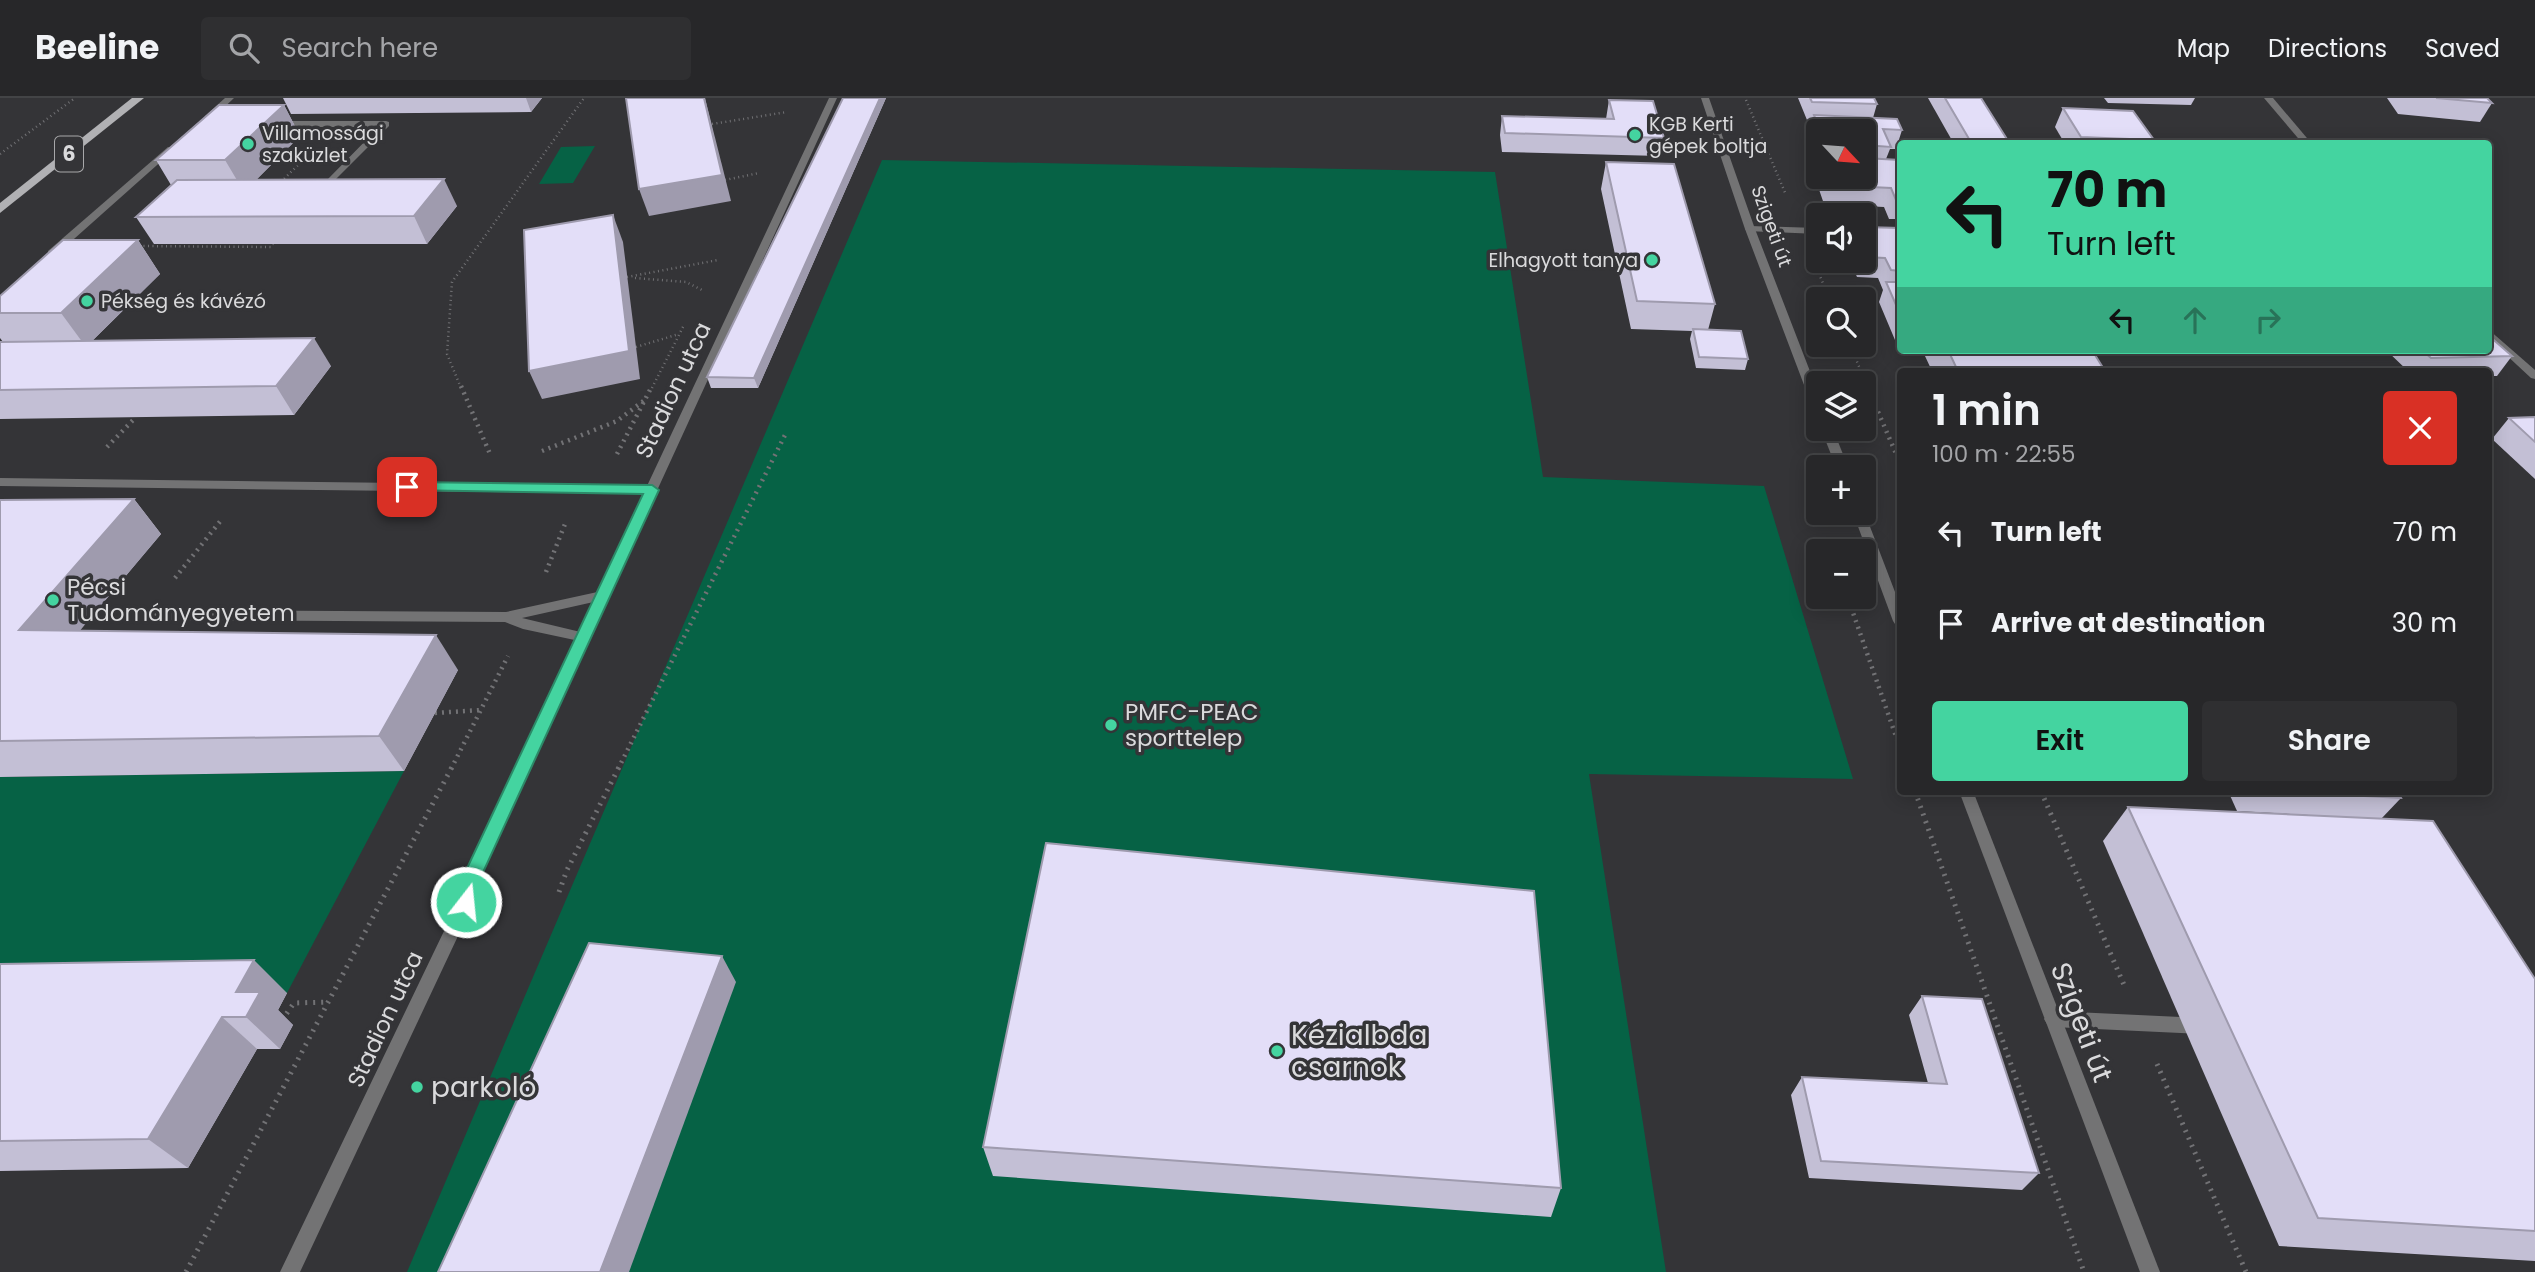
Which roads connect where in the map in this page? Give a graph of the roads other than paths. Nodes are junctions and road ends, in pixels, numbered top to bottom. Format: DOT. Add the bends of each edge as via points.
graph roads {
  1 [pos="139,98"];
  2 [pos="230,98"];
  3 [pos="833,98"];
  4 [pos="1705,98"];
  5 [pos="2268,98"];
  6 [pos="222,124"];
  7 [pos="258,124"];
  8 [pos="2305,140"];
  9 [pos="180,142"];
  10 [pos="331,181"];
  11 [pos="0,209"];
  12 [pos="1750,229"];
  13 [pos="1806,231"];
  14 [pos="45,259"];
  15 [pos="2492,336"];
  16 [pos="1806,375"];
  17 [pos="2535,376"];
  18 [pos="0,482"];
  19 [pos="652,490"];
  20 [pos="1864,525"];
  21 [pos="602,596"];
  22 [pos="1897,613"];
  23 [pos="147,615"];
  24 [pos="506,617"];
  25 [pos="584,637"];
  26 [pos="1968,795"];
  27 [pos="2053,1019"];
  28 [pos="2218,1027"];
  29 [pos="290,1272"];
  30 [pos="2150,1272"];
  1 -- 11 [label="main road, 6"];
  2 -- 6 [label="street" via="201,124"];
  3 -- 19 [label="street, Stadion utca"];
  4 -- 12 [label="street, Szigeti út"];
  5 -- 8 [label="street"];
  7 -- 10 [label="street" via="386,124"];
  9 -- 14 [label="street"];
  12 -- 13 [label="street"];
  12 -- 16 [label="street, Szigeti út"];
  15 -- 17 [label="street"];
  18 -- 19 [label="street"];
  19 -- 21 [label="street, Stadion utca"];
  20 -- 22 [label="street"];
  21 -- 24 [label="street"];
  21 -- 25 [label="street, Stadion utca"];
  23 -- 24 [label="street"];
  24 -- 25 [label="street"];
  25 -- 29 [label="street, Stadion utca" via="470,881 466,902"];
  26 -- 27 [label="street, Szigeti út"];
  27 -- 28 [label="street"];
  27 -- 30 [label="street, Szigeti út"];
}
